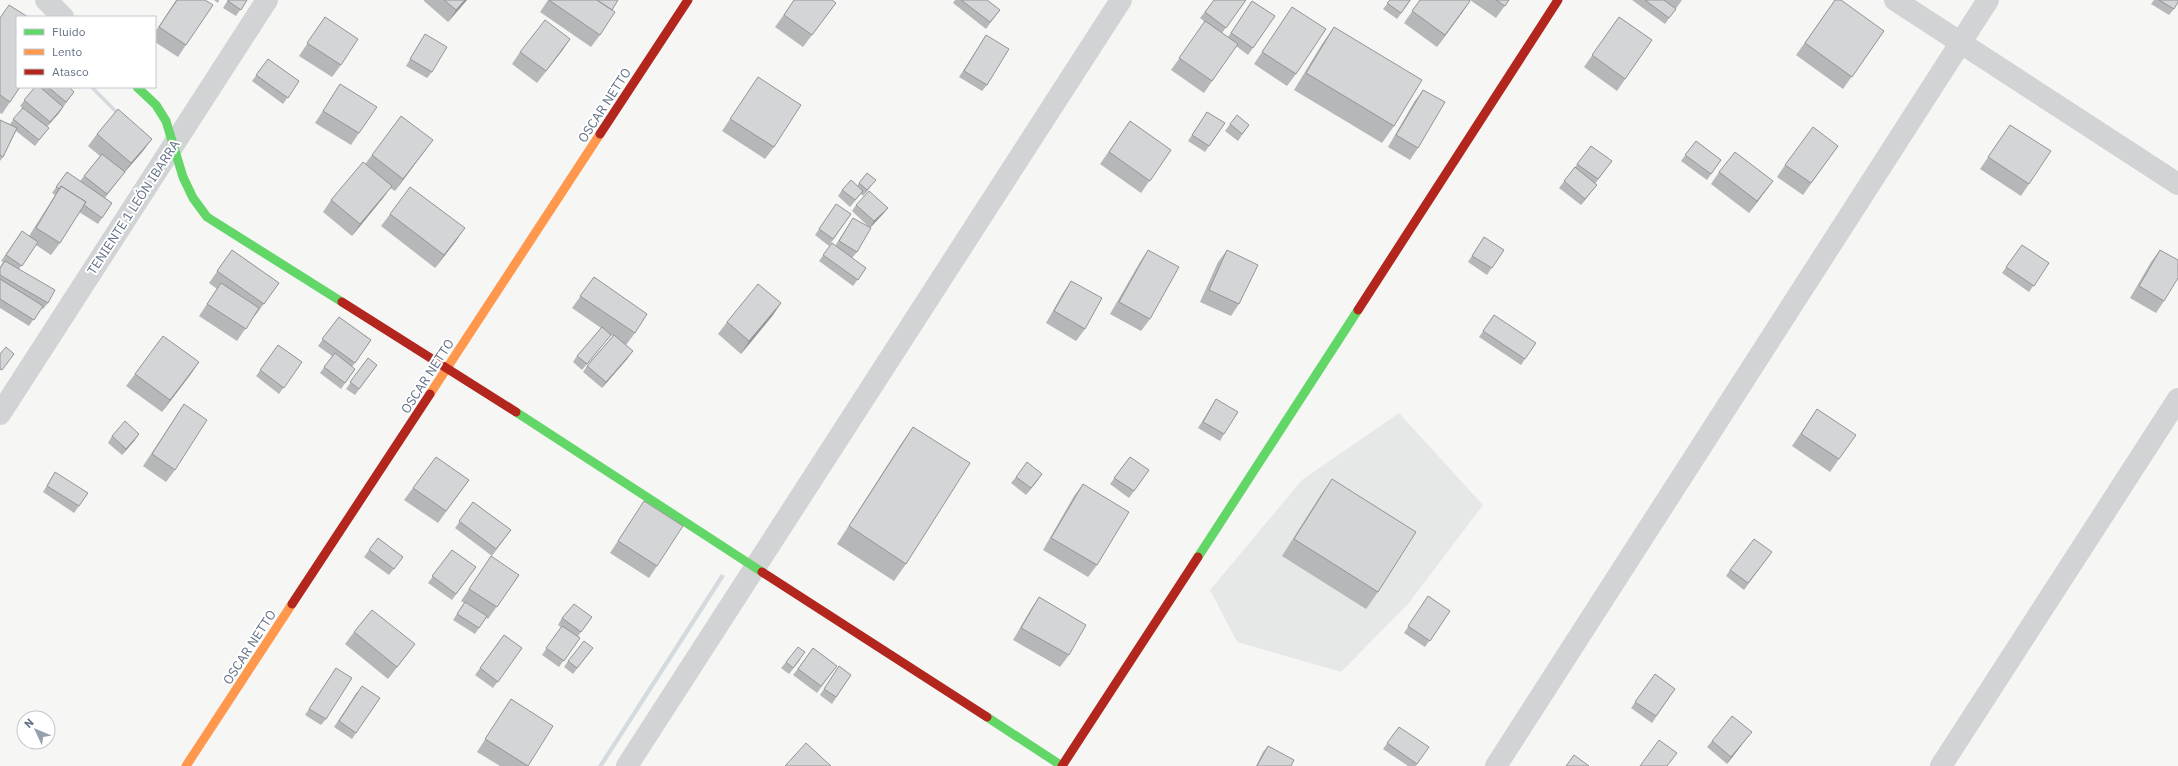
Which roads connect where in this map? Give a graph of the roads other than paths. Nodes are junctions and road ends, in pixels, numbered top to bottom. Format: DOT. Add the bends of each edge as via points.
graph roads {
  1 [pos="46,0"];
  2 [pos="266,0"];
  3 [pos="688,0"];
  4 [pos="1121,0"];
  5 [pos="1558,0"];
  6 [pos="1895,0"];
  7 [pos="1988,0"];
  8 [pos="62,16"];
  9 [pos="1960,42"];
  10 [pos="138,88"];
  11 [pos="172,147"];
  12 [pos="2178,184"];
  13 [pos="448,368"];
  14 [pos="2178,399"];
  15 [pos="0,414"];
  16 [pos="755,566"];
  17 [pos="186,766"];
  18 [pos="627,766"];
  19 [pos="1062,766"];
  20 [pos="1496,766"];
  21 [pos="1941,766"];
  1 -- 8 [label="street"];
  2 -- 11 [label="street, TENIENTE 1 LEÓN IBARRA"];
  3 -- 13 [label="street, OSCAR NETTO"];
  4 -- 16 [label="street"];
  5 -- 19 [label="street"];
  6 -- 9 [label="street"];
  7 -- 9 [label="street"];
  9 -- 12 [label="street"];
  9 -- 20 [label="street"];
  10 -- 11 [label="street" via="156,105 166,121"];
  11 -- 13 [label="street" via="182,177 207,217"];
  11 -- 15 [label="street, TENIENTE 1 LEÓN IBARRA"];
  13 -- 16 [label="street"];
  13 -- 17 [label="street, OSCAR NETTO"];
  14 -- 21 [label="street"];
  16 -- 18 [label="street"];
  16 -- 19 [label="street"];
}
